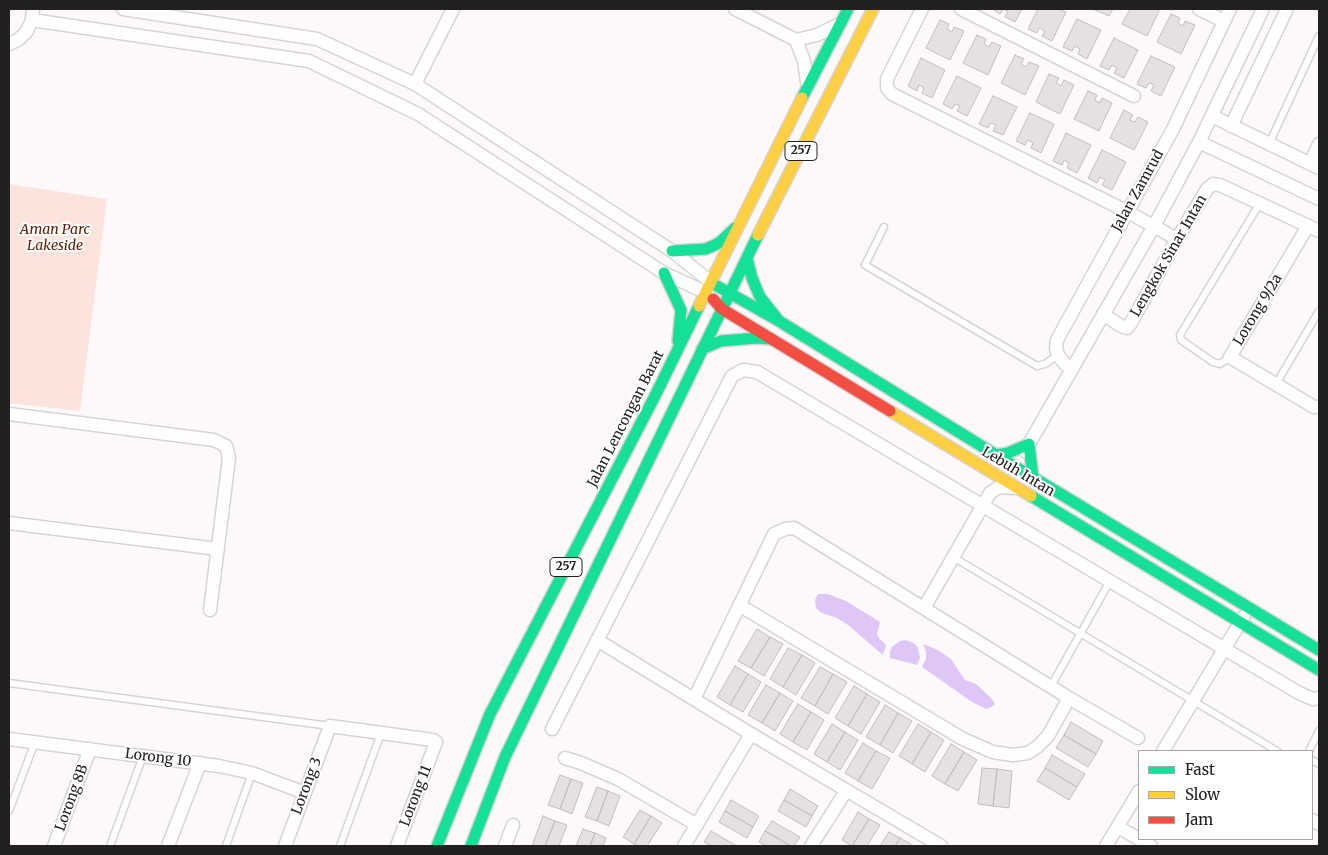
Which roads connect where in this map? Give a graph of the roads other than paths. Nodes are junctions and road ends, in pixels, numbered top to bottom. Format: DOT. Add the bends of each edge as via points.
graph roads {
  1 [pos="123,9"];
  2 [pos="453,9"];
  3 [pos="735,9"];
  4 [pos="848,9"];
  5 [pos="873,9"];
  6 [pos="922,9"];
  7 [pos="961,9"];
  8 [pos="1200,9"];
  9 [pos="1230,9"];
  10 [pos="1263,9"];
  11 [pos="1287,9"];
  12 [pos="33,14"];
  13 [pos="1224,21"];
  14 [pos="840,24"];
  15 [pos="1319,36"];
  16 [pos="796,40"];
  17 [pos="10,47"];
  18 [pos="415,84"];
  19 [pos="808,86"];
  20 [pos="1134,96"];
  21 [pos="1212,116"];
  22 [pos="1231,126"];
  23 [pos="1199,142"];
  24 [pos="1269,144"];
  25 [pos="1319,144"];
  26 [pos="1315,166"];
  27 [pos="1319,199"];
  28 [pos="1260,203"];
  29 [pos="1126,211"];
  30 [pos="742,221"];
  31 [pos="884,226"];
  32 [pos="1154,226"];
  33 [pos="1314,228"];
  34 [pos="1177,239"];
  35 [pos="672,251"];
  36 [pos="747,258"];
  37 [pos="664,273"];
  38 [pos="709,288"];
  39 [pos="729,293"];
  40 [pos="722,309"];
  41 [pos="1319,311"];
  42 [pos="1103,314"];
  43 [pos="779,320"];
  44 [pos="771,339"];
  45 [pos="702,349"];
  46 [pos="676,355"];
  47 [pos="1058,355"];
  48 [pos="1230,357"];
  49 [pos="1072,369"];
  50 [pos="1276,384"];
  51 [pos="1319,407"];
  52 [pos="9,414"];
  53 [pos="1029,444"];
  54 [pos="996,455"];
  55 [pos="981,467"];
  56 [pos="1016,467"];
  57 [pos="1033,478"];
  58 [pos="1016,488"];
  59 [pos="990,494"];
  60 [pos="983,506"];
  61 [pos="9,523"];
  62 [pos="218,549"];
  63 [pos="953,557"];
  64 [pos="1110,581"];
  65 [pos="739,605"];
  66 [pos="924,608"];
  67 [pos="1249,608"];
  68 [pos="210,610"];
  69 [pos="1240,622"];
  70 [pos="1081,633"];
  71 [pos="597,640"];
  72 [pos="1224,648"];
  73 [pos="1319,650"];
  74 [pos="1319,670"];
  75 [pos="9,683"];
  76 [pos="1051,686"];
  77 [pos="1069,698"];
  78 [pos="1319,698"];
  79 [pos="694,699"];
  80 [pos="1194,700"];
  81 [pos="330,726"];
  82 [pos="552,729"];
  83 [pos="1319,731"];
  84 [pos="381,733"];
  85 [pos="751,734"];
  86 [pos="1138,738"];
  87 [pos="9,739"];
  88 [pos="35,742"];
  89 [pos="90,749"];
  90 [pos="1164,750"];
  91 [pos="1275,750"];
  92 [pos="1310,750"];
  93 [pos="143,756"];
  94 [pos="565,758"];
  95 [pos="200,763"];
  96 [pos="252,774"];
  97 [pos="846,791"];
  98 [pos="304,793"];
  99 [pos="1138,793"];
  100 [pos="9,811"];
  101 [pos="514,825"];
  102 [pos="698,825"];
  103 [pos="1118,827"];
  104 [pos="1138,839"];
  105 [pos="54,846"];
  106 [pos="110,846"];
  107 [pos="168,846"];
  108 [pos="226,846"];
  109 [pos="284,846"];
  110 [pos="340,846"];
  111 [pos="398,846"];
  112 [pos="437,846"];
  113 [pos="471,846"];
  114 [pos="505,846"];
  115 [pos="684,846"];
  116 [pos="811,846"];
  117 [pos="940,846"];
  118 [pos="1106,846"];
  1 -- 18 [label="street" via="317,39"];
  2 -- 18 [label="street"];
  3 -- 16 [label="street"];
  4 -- 14 [label="main road, Jalan Lencongan Barat / 257"];
  5 -- 36 [label="main road, 257"];
  6 -- 29 [label="street" via="887,79 887,88 892,94"];
  7 -- 20 [label="street"];
  8 -- 13 [label="street"];
  9 -- 13 [label="street, Jalan Zamrud"];
  10 -- 21 [label="street"];
  11 -- 22 [label="street"];
  12 -- 17 [label="street" via="31,26"];
  12 -- 37 [label="street" via="309,61 418,114"];
  13 -- 29 [label="street, Jalan Zamrud" via="1173,129"];
  14 -- 16 [label="street"];
  14 -- 19 [label="main road, Jalan Lencongan Barat / 257"];
  15 -- 24 [label="lane"];
  16 -- 19 [label="street" via="804,60"];
  18 -- 35 [label="street"];
  19 -- 30 [label="main road, Jalan Lencongan Barat / 257"];
  21 -- 22 [label="street"];
  21 -- 23 [label="street"];
  22 -- 24 [label="street"];
  23 -- 27 [label="street"];
  23 -- 32 [label="street"];
  24 -- 26 [label="street"];
  25 -- 26 [label="street"];
  28 -- 33 [label="street, Lengkok Sinar Intan"];
  28 -- 34 [label="street, Lengkok Sinar Intan" via="1213,184"];
  28 -- 48 [label="lane" via="1180,335 1181,340 1213,362 1220,364"];
  29 -- 32 [label="street"];
  29 -- 47 [label="street, Jalan Zamrud" via="1057,340"];
  30 -- 35 [label="main road" via="718,243 706,249"];
  30 -- 38 [label="main road, Jalan Lencongan Barat / 257"];
  31 -- 47 [label="lane" via="865,265 1037,366"];
  32 -- 34 [label="street"];
  32 -- 42 [label="street"];
  33 -- 48 [label="street, Lorong 9/2a"];
  34 -- 42 [label="street, Lengkok Sinar Intan" via="1127,328"];
  35 -- 38 [label="street"];
  36 -- 39 [label="main road, 257"];
  36 -- 43 [label="main road" via="760,297"];
  37 -- 38 [label="street"];
  37 -- 46 [label="main road" via="681,310"];
  38 -- 39 [label="main road, Lebuh Intan"];
  38 -- 40 [label="main road, Lebuh Intan"];
  38 -- 46 [label="main road, Jalan Lencongan Barat / 257"];
  39 -- 40 [label="main road, 257"];
  39 -- 43 [label="main road, Lebuh Intan"];
  40 -- 44 [label="main road, Lebuh Intan"];
  40 -- 45 [label="main road, 257"];
  41 -- 50 [label="lane"];
  42 -- 49 [label="street"];
  43 -- 54 [label="main road, Lebuh Intan"];
  44 -- 45 [label="main road" via="721,341"];
  44 -- 55 [label="main road, Lebuh Intan"];
  45 -- 113 [label="main road, 257" via="505,757"];
  46 -- 112 [label="main road, Jalan Lencongan Barat / 257" via="490,714"];
  47 -- 49 [label="street"];
  48 -- 50 [label="street, Lorong 9/2a"];
  49 -- 53 [label="street"];
  50 -- 51 [label="street, Lorong 9/2a"];
  52 -- 62 [label="street" via="214,440 226,446 229,458"];
  53 -- 54 [label="main road"];
  53 -- 56 [label="street"];
  53 -- 57 [label="main road"];
  54 -- 56 [label="main road, Lebuh Intan"];
  55 -- 58 [label="main road, Lebuh Intan"];
  55 -- 59 [label="street"];
  56 -- 57 [label="main road, Lebuh Intan"];
  57 -- 67 [label="main road, Lebuh Intan"];
  58 -- 59 [label="street" via="999,487"];
  58 -- 69 [label="main road, Lebuh Intan"];
  59 -- 60 [label="street"];
  60 -- 63 [label="street"];
  60 -- 64 [label="street"];
  60 -- 71 [label="street" via="757,372 743,370 732,376"];
  61 -- 62 [label="street"];
  62 -- 68 [label="street"];
  63 -- 66 [label="street"];
  63 -- 70 [label="lane"];
  64 -- 70 [label="lane"];
  64 -- 72 [label="street"];
  65 -- 66 [label="street" via="774,534 794,528"];
  65 -- 77 [label="street" via="963,739 993,752 1028,753 1048,736"];
  65 -- 79 [label="street"];
  66 -- 76 [label="street"];
  67 -- 69 [label="street"];
  67 -- 73 [label="main road, Lebuh Intan"];
  69 -- 72 [label="street"];
  69 -- 74 [label="main road, Lebuh Intan"];
  70 -- 76 [label="lane"];
  70 -- 80 [label="lane"];
  71 -- 79 [label="street"];
  71 -- 82 [label="street"];
  72 -- 78 [label="street" via="1299,693"];
  72 -- 80 [label="street"];
  75 -- 81 [label="lane"];
  76 -- 77 [label="street"];
  77 -- 86 [label="street"];
  79 -- 85 [label="street"];
  80 -- 90 [label="street"];
  80 -- 91 [label="lane"];
  81 -- 84 [label="street"];
  81 -- 98 [label="street, Lorong 3"];
  83 -- 92 [label="lane"];
  84 -- 110 [label="lane"];
  84 -- 111 [label="street, Lorong 11" via="433,740 436,745"];
  85 -- 97 [label="street"];
  85 -- 102 [label="street"];
  87 -- 88 [label="street, Lorong 10"];
  88 -- 89 [label="street, Lorong 10"];
  88 -- 100 [label="lane"];
  89 -- 93 [label="street, Lorong 10"];
  89 -- 105 [label="street, Lorong 8B"];
  93 -- 95 [label="street, Lorong 10"];
  93 -- 106 [label="lane"];
  94 -- 102 [label="street" via="618,779"];
  95 -- 96 [label="street, Lorong 10"];
  95 -- 107 [label="street"];
  96 -- 98 [label="street, Lorong 10"];
  96 -- 108 [label="lane"];
  97 -- 116 [label="street"];
  97 -- 117 [label="street"];
  98 -- 109 [label="street, Lorong 3"];
  99 -- 103 [label="street"];
  101 -- 114 [label="street"];
  102 -- 115 [label="street"];
  103 -- 104 [label="street"];
  103 -- 118 [label="street"];
}
